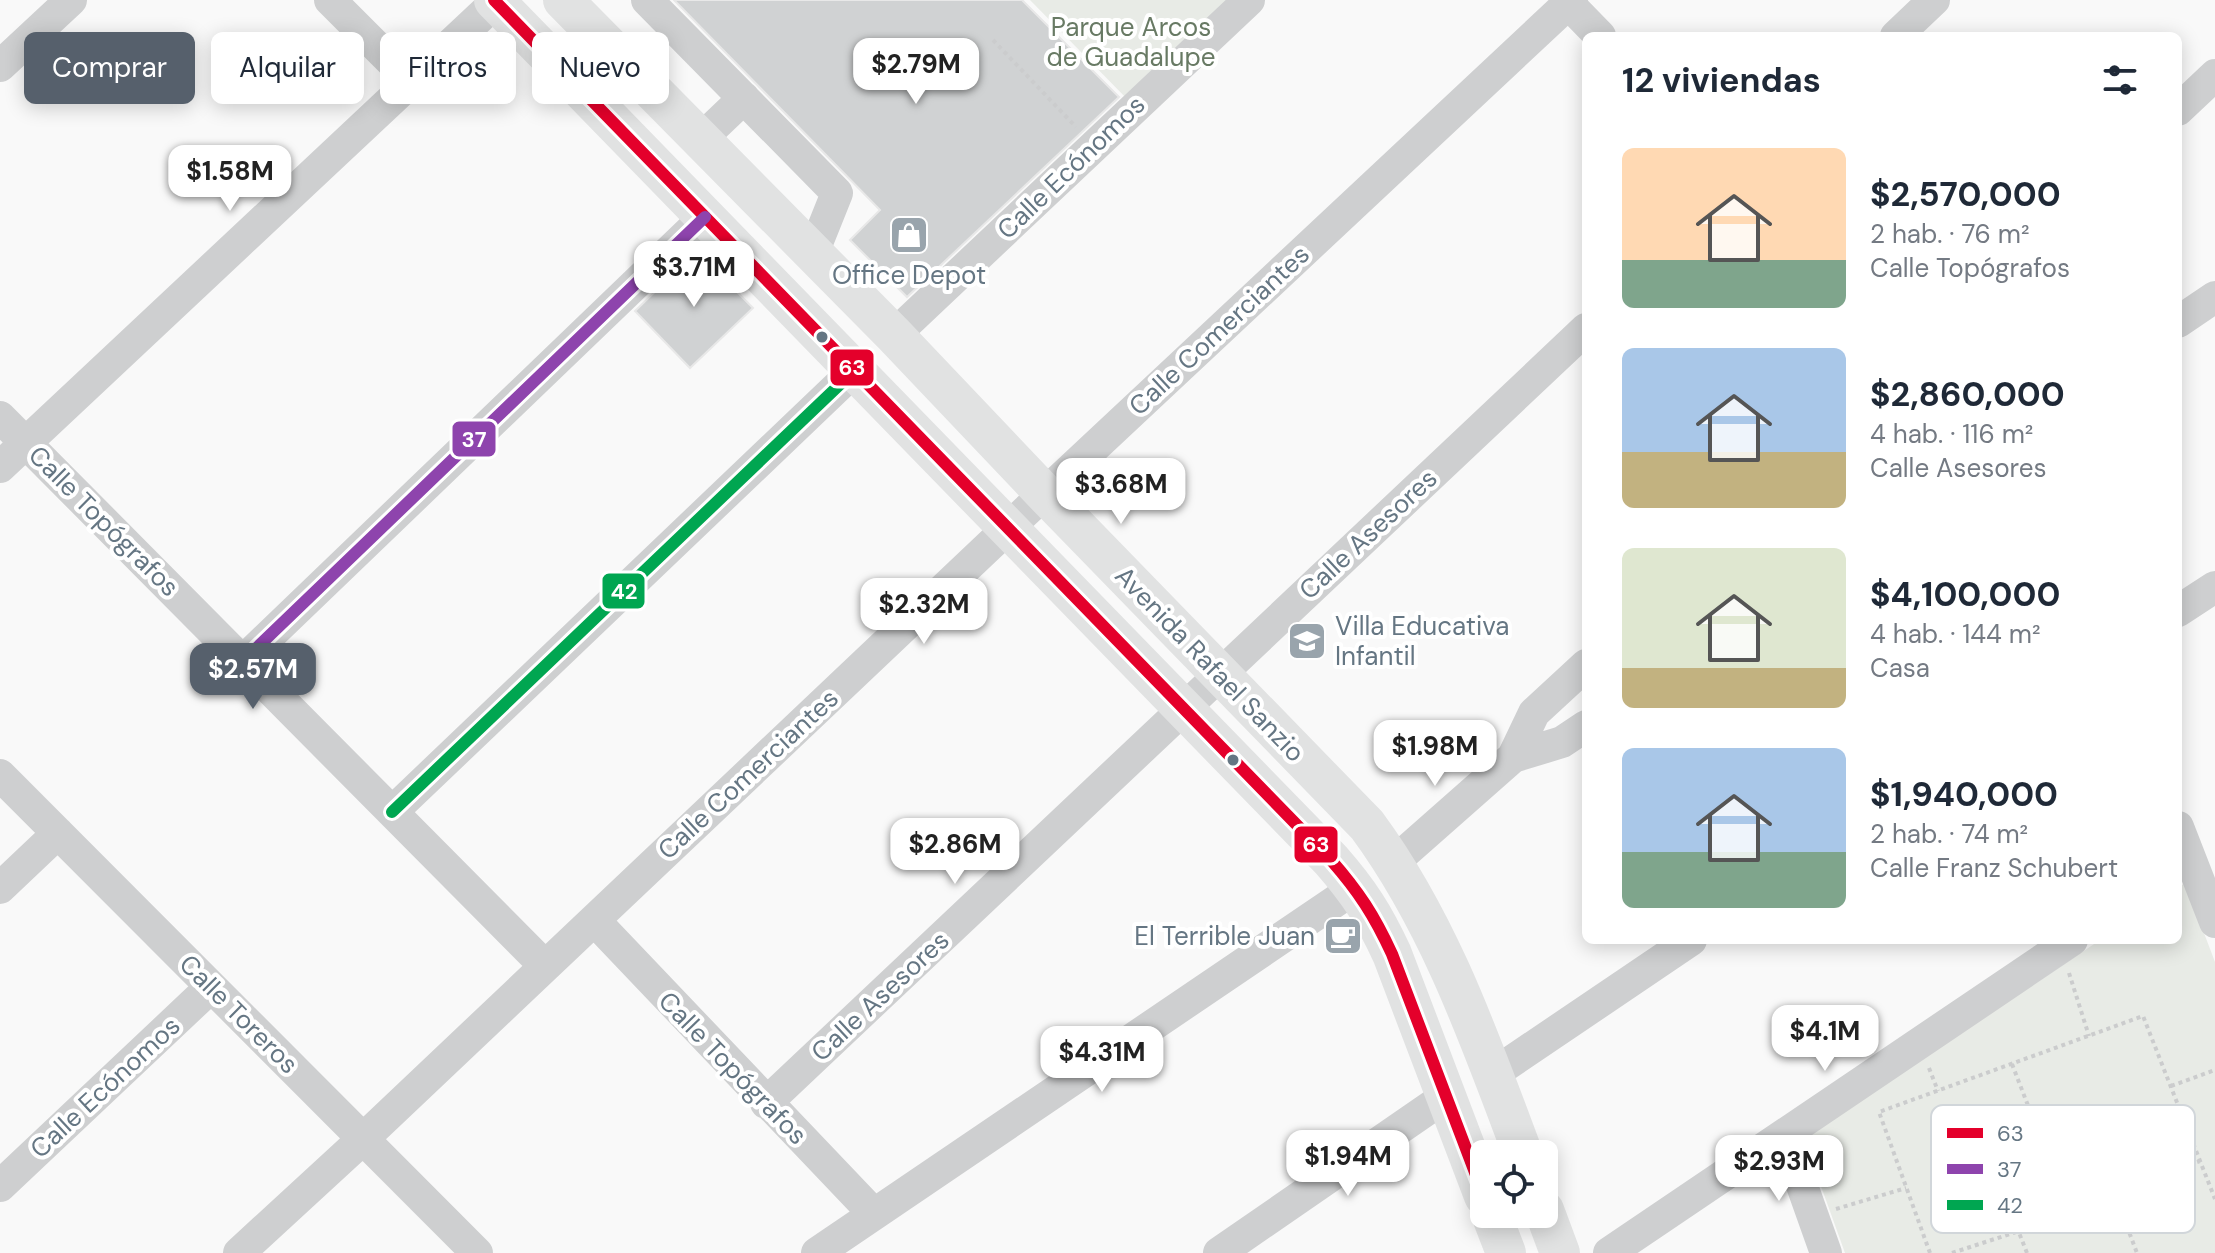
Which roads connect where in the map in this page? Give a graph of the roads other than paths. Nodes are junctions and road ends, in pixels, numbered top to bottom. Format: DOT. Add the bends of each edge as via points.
graph roads {
  1 [pos="71,0"];
  2 [pos="330,0"];
  3 [pos="563,0"];
  4 [pos="647,0"];
  5 [pos="1249,0"];
  6 [pos="1934,0"];
  7 [pos="496,1"];
  8 [pos="1568,1"];
  9 [pos="463,32"];
  10 [pos="1596,32"];
  11 [pos="1900,32"];
  12 [pos="380,50"];
  13 [pos="0,66"];
  14 [pos="2215,75"];
  15 [pos="744,98"];
  16 [pos="387,104"];
  17 [pos="2182,106"];
  18 [pos="701,139"];
  19 [pos="705,217"];
  20 [pos="813,253"];
  21 [pos="2215,297"];
  22 [pos="2182,319"];
  23 [pos="1582,333"];
  24 [pos="894,335"];
  25 [pos="855,370"];
  26 [pos="0,417"];
  27 [pos="26,443"];
  28 [pos="0,467"];
  29 [pos="1045,494"];
  30 [pos="1008,528"];
  31 [pos="2215,587"];
  32 [pos="2182,608"];
  33 [pos="243,661"];
  34 [pos="1582,669"];
  35 [pos="1220,674"];
  36 [pos="1183,709"];
  37 [pos="1582,729"];
  38 [pos="1513,757"];
  39 [pos="0,775"];
  40 [pos="392,812"];
  41 [pos="58,833"];
  42 [pos="2182,834"];
  43 [pos="2195,857"];
  44 [pos="1394,862"];
  45 [pos="0,888"];
  46 [pos="1355,888"];
  47 [pos="594,920"];
  48 [pos="2215,922"];
  49 [pos="1685,944"];
  50 [pos="2066,944"];
  51 [pos="545,966"];
  52 [pos="211,987"];
  53 [pos="1493,1074"];
  54 [pos="1445,1097"];
  55 [pos="766,1103"];
  56 [pos="1784,1135"];
  57 [pos="364,1138"];
  58 [pos="1518,1140"];
  59 [pos="1470,1160"];
  60 [pos="0,1186"];
  61 [pos="874,1214"];
  62 [pos="1496,1228"];
  63 [pos="1551,1228"];
  64 [pos="239,1253"];
  65 [pos="477,1253"];
  66 [pos="817,1253"];
  67 [pos="1219,1253"];
  68 [pos="1506,1253"];
  69 [pos="1560,1253"];
  70 [pos="1609,1253"];
  71 [pos="1826,1253"];
  1 -- 13 [label="street"];
  2 -- 12 [label="street"];
  3 -- 18 [label="main road, Avenida Rafael Sanzio"];
  4 -- 15 [label="street"];
  5 -- 24 [label="street, Calle Ecónomos"];
  6 -- 11 [label="street"];
  7 -- 9 [label="street"];
  7 -- 19 [label="main road, Avenida Rafael Sanzio"];
  8 -- 10 [label="street"];
  8 -- 29 [label="street, Calle Comerciantes"];
  14 -- 17 [label="street"];
  15 -- 18 [label="street"];
  15 -- 20 [label="street" via="837,193"];
  16 -- 27 [label="street"];
  18 -- 20 [label="main road, Avenida Rafael Sanzio"];
  19 -- 25 [label="main road, Avenida Rafael Sanzio"];
  19 -- 33 [label="street"];
  20 -- 24 [label="main road, Avenida Rafael Sanzio"];
  21 -- 22 [label="street"];
  23 -- 35 [label="street, Calle Asesores"];
  24 -- 29 [label="main road, Avenida Rafael Sanzio"];
  25 -- 30 [label="main road, Avenida Rafael Sanzio"];
  25 -- 40 [label="street"];
  26 -- 27 [label="street, Calle Topógrafos"];
  27 -- 28 [label="street"];
  27 -- 33 [label="street, Calle Topógrafos"];
  29 -- 30 [label="street, Calle Comerciantes"];
  29 -- 35 [label="main road, Avenida Rafael Sanzio"];
  30 -- 36 [label="main road, Avenida Rafael Sanzio"];
  30 -- 47 [label="street, Calle Comerciantes"];
  31 -- 32 [label="street"];
  33 -- 40 [label="street, Calle Topógrafos"];
  34 -- 38 [label="street" via="1534,713"];
  35 -- 36 [label="street, Calle Asesores"];
  35 -- 44 [label="main road, Avenida Rafael Sanzio" via="1367,825"];
  36 -- 46 [label="main road, Avenida Rafael Sanzio"];
  36 -- 55 [label="street, Calle Asesores"];
  37 -- 38 [label="street" via="1562,742"];
  38 -- 44 [label="street"];
  39 -- 41 [label="street, Calle Toreros"];
  40 -- 51 [label="street, Calle Topógrafos"];
  41 -- 45 [label="street"];
  41 -- 52 [label="street, Calle Toreros"];
  42 -- 43 [label="street"];
  43 -- 48 [label="street"];
  44 -- 53 [label="main road, Avenida Rafael Sanzio" via="1427,919"];
  46 -- 54 [label="main road, Avenida Rafael Sanzio" via="1392,954"];
  46 -- 61 [label="street"];
  47 -- 51 [label="street, Calle Comerciantes"];
  47 -- 55 [label="street, Calle Topógrafos"];
  49 -- 53 [label="street"];
  50 -- 56 [label="street"];
  51 -- 57 [label="street, Calle Comerciantes"];
  52 -- 57 [label="street, Calle Toreros"];
  52 -- 60 [label="street, Calle Ecónomos"];
  53 -- 58 [label="main road, Avenida Rafael Sanzio"];
  54 -- 59 [label="main road, Avenida Rafael Sanzio"];
  54 -- 67 [label="street"];
  55 -- 61 [label="street, Calle Topógrafos"];
  56 -- 70 [label="street"];
  56 -- 71 [label="street"];
  57 -- 64 [label="street, Calle Comerciantes"];
  57 -- 65 [label="street, Calle Toreros"];
  61 -- 66 [label="street"];
  62 -- 68 [label="main road"];
  63 -- 69 [label="main road"];
}
